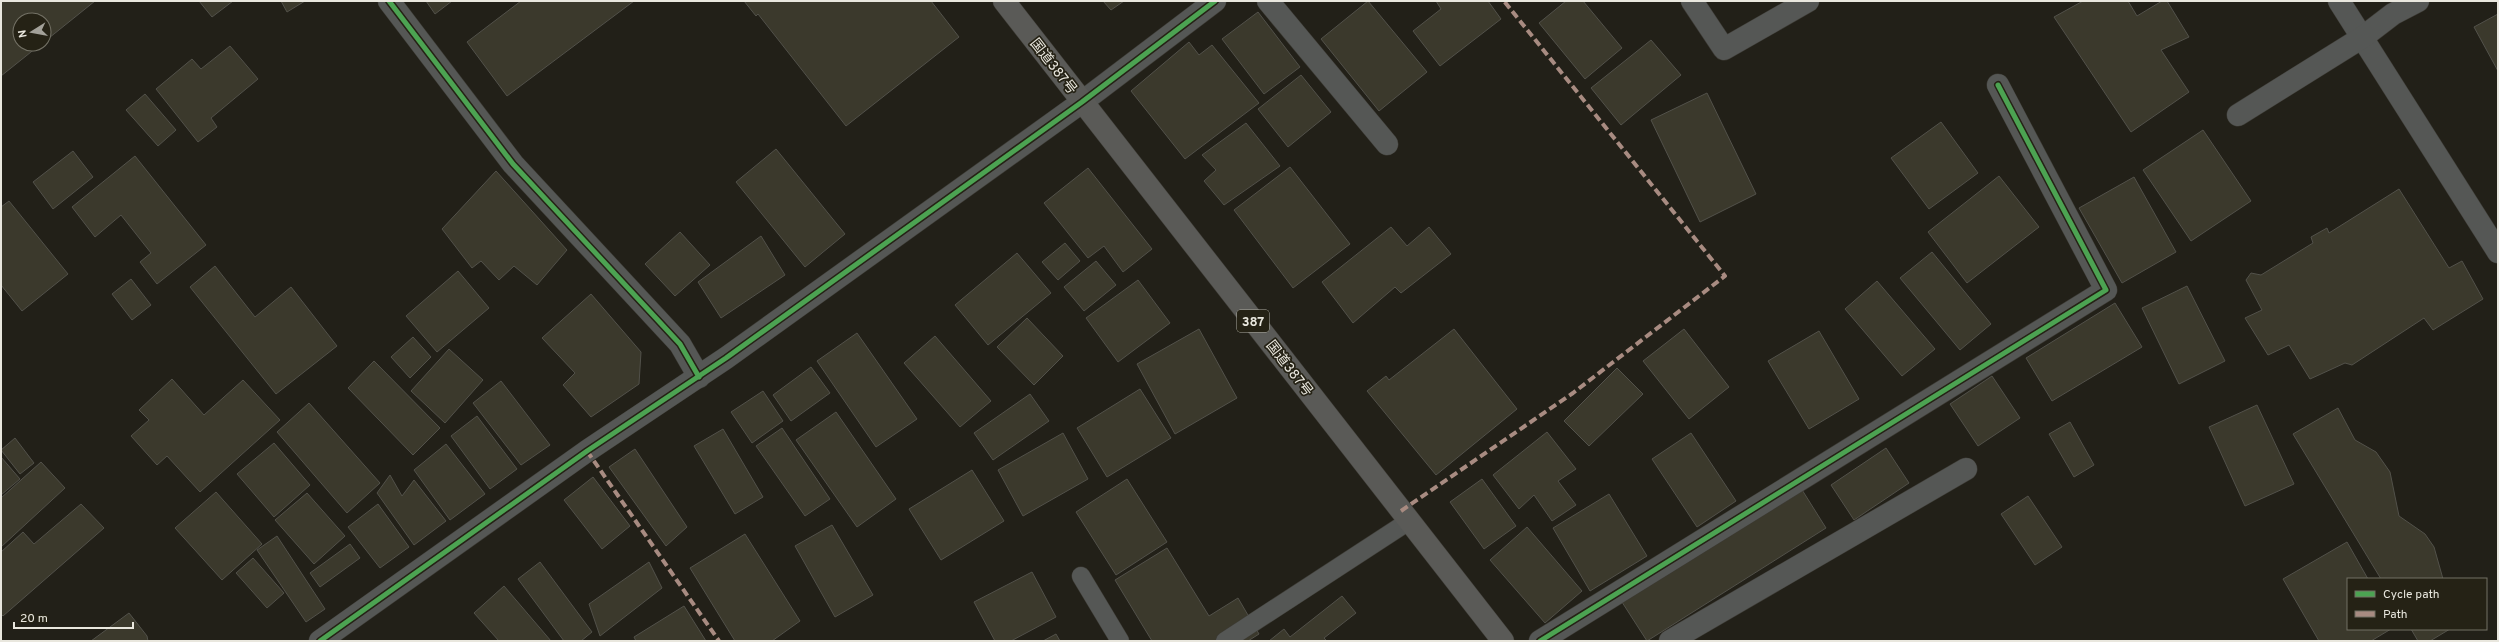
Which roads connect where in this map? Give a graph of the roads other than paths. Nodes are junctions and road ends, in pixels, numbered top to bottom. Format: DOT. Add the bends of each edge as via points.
graph roads {
  1 [pos="389,1"];
  2 [pos="1004,1"];
  3 [pos="1215,1"];
  4 [pos="1268,1"];
  5 [pos="1692,1"];
  6 [pos="1808,1"];
  7 [pos="2339,1"];
  8 [pos="2418,1"];
  9 [pos="2363,37"];
  10 [pos="1998,85"];
  11 [pos="1082,102"];
  12 [pos="2238,115"];
  13 [pos="1387,144"];
  14 [pos="2498,252"];
  15 [pos="699,376"];
  16 [pos="1966,469"];
  17 [pos="1409,521"];
  18 [pos="1081,576"];
  19 [pos="320,641"];
  20 [pos="1120,641"];
  21 [pos="1225,641"];
  22 [pos="1503,641"];
  23 [pos="1540,641"];
  24 [pos="1670,641"];
  1 -- 15 [label="street" via="513,164 680,344"];
  2 -- 11 [label="highway, 国道387号 / 387"];
  3 -- 11 [label="street"];
  4 -- 13 [label="street"];
  5 -- 6 [label="street" via="1724,49"];
  7 -- 9 [label="street"];
  8 -- 9 [label="street" via="2393,14"];
  9 -- 12 [label="street"];
  9 -- 14 [label="street"];
  10 -- 23 [label="street" via="2106,290"];
  11 -- 15 [label="street"];
  11 -- 17 [label="highway, 国道387号 / 387"];
  15 -- 19 [label="street" via="587,451"];
  16 -- 24 [label="street"];
  17 -- 21 [label="lane"];
  17 -- 22 [label="highway, 国道387号 / 387"];
  18 -- 20 [label="lane"];
}
